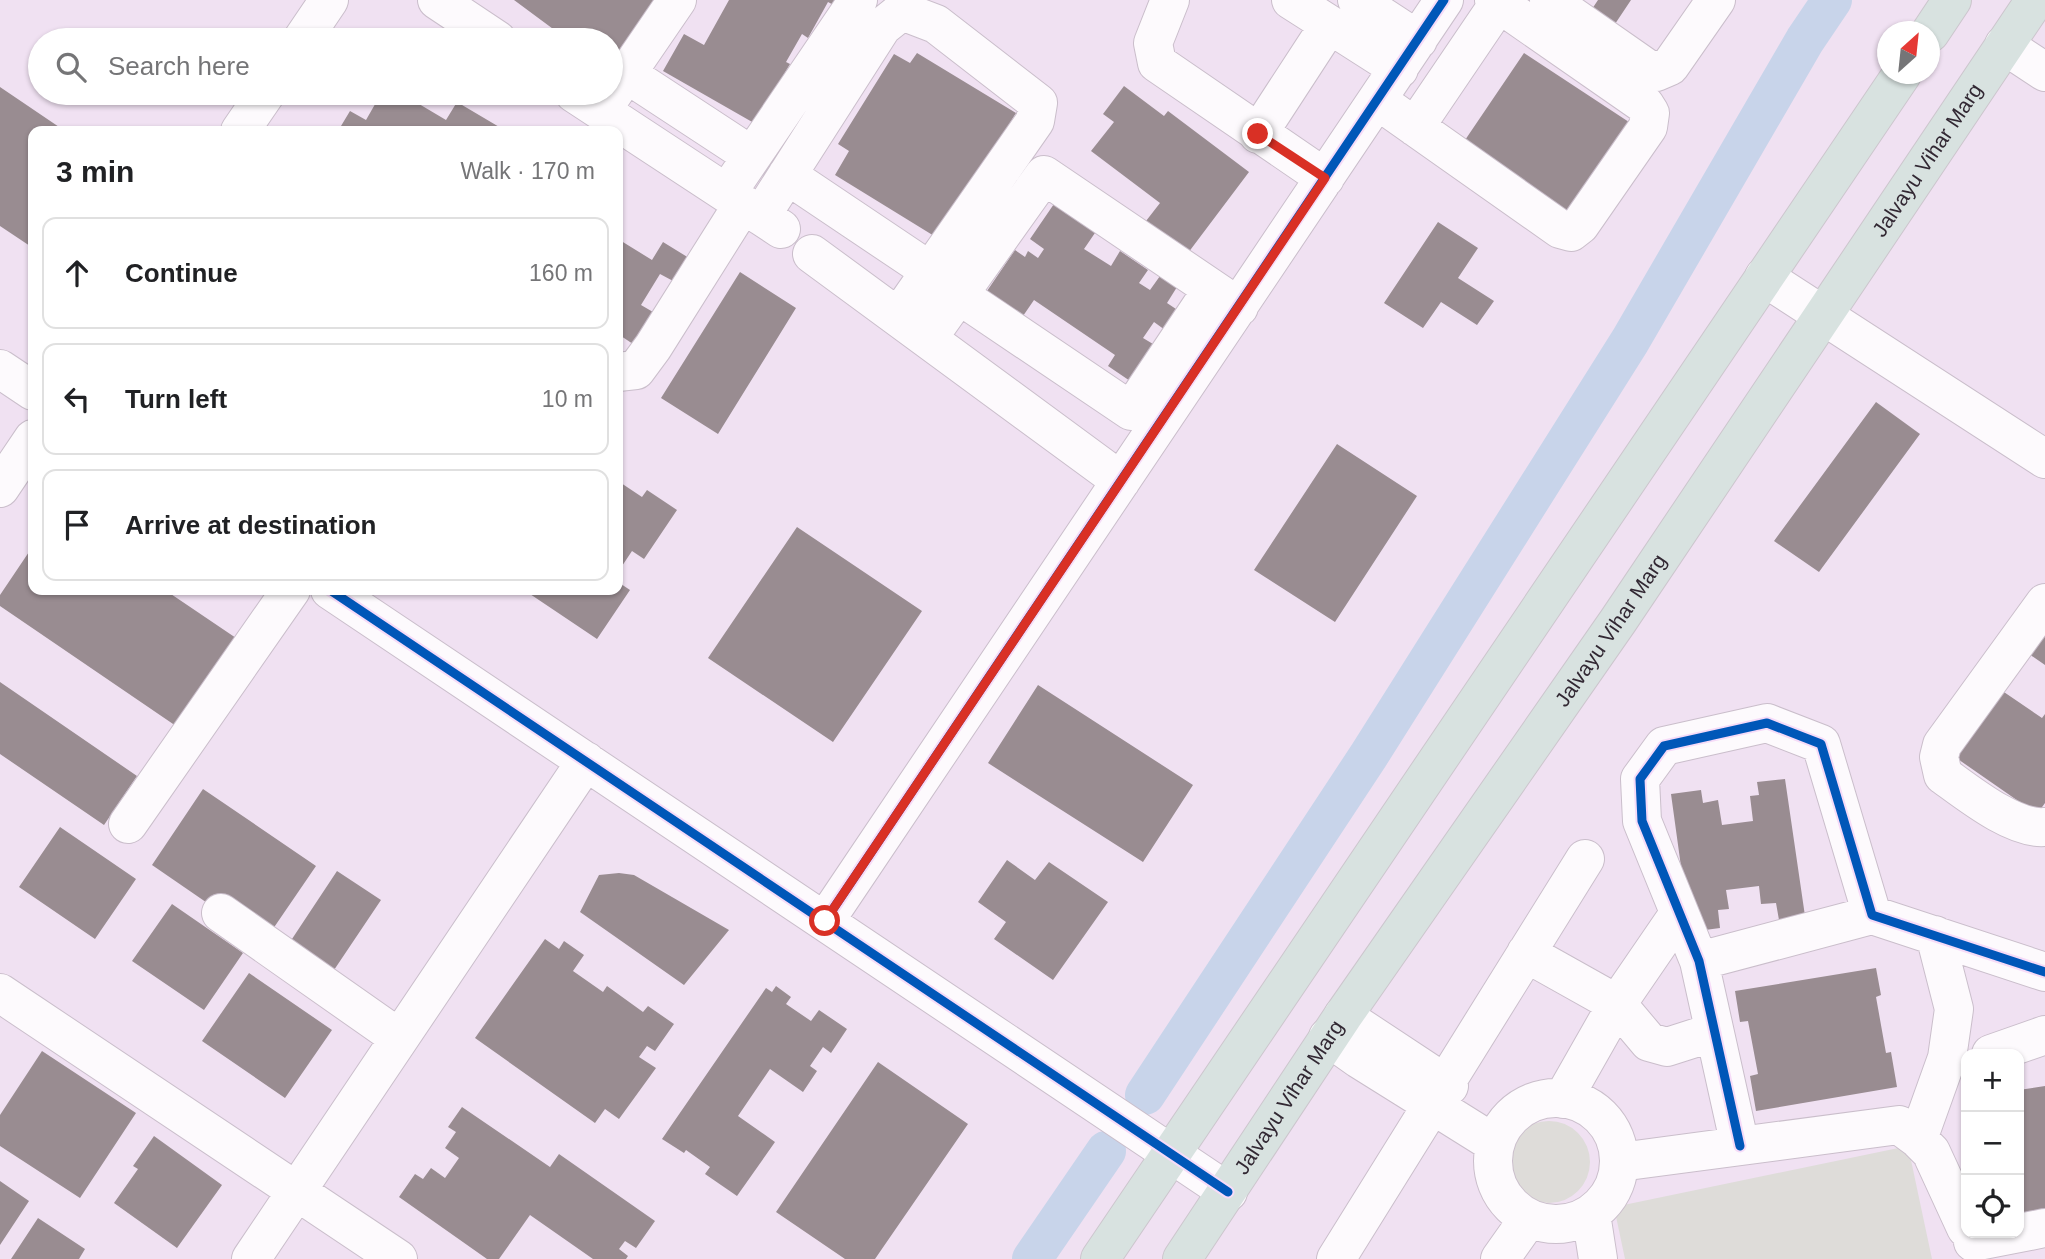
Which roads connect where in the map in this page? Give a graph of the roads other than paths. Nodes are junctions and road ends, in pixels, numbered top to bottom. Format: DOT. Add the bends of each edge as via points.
graph roads {
  1 [pos="329,0"];
  2 [pos="437,0"];
  3 [pos="677,0"];
  4 [pos="858,0"];
  5 [pos="1170,0"];
  6 [pos="1291,0"];
  7 [pos="1444,0"];
  8 [pos="1549,0"];
  9 [pos="1716,0"];
  10 [pos="1952,0"];
  11 [pos="2035,0"];
  12 [pos="1497,2"];
  13 [pos="1352,7"];
  14 [pos="1938,21"];
  15 [pos="310,28"];
  16 [pos="479,28"];
  17 [pos="2004,45"];
  18 [pos="1408,54"];
  19 [pos="2045,72"];
  20 [pos="626,74"];
  21 [pos="623,76"];
  22 [pos="1895,84"];
  23 [pos="1377,100"];
  24 [pos="258,105"];
  25 [pos="593,105"];
  26 [pos="243,126"];
  27 [pos="1415,127"];
  28 [pos="1258,134"];
  29 [pos="752,156"];
  30 [pos="787,175"];
  31 [pos="1325,178"];
  32 [pos="753,210"];
  33 [pos="811,254"];
  34 [pos="930,271"];
  35 [pos="1764,277"];
  36 [pos="959,295"];
  37 [pos="1225,298"];
  38 [pos="1822,315"];
  39 [pos="913,327"];
  40 [pos="0,369"];
  41 [pos="623,371"];
  42 [pos="28,388"];
  43 [pos="28,446"];
  44 [pos="2045,458"];
  45 [pos="1121,481"];
  46 [pos="0,488"];
  47 [pos="288,595"];
  48 [pos="337,595"];
  49 [pos="2045,603"];
  50 [pos="586,761"];
  51 [pos="128,824"];
  52 [pos="2045,827"];
  53 [pos="1585,859"];
  54 [pos="221,912"];
  55 [pos="1678,915"];
  56 [pos="1872,915"];
  57 [pos="825,921"];
  58 [pos="1935,935"];
  59 [pos="1526,953"];
  60 [pos="1699,961"];
  61 [pos="2045,972"];
  62 [pos="0,993"];
  63 [pos="1617,1004"];
  64 [pos="1335,1026"];
  65 [pos="1714,1032"];
  66 [pos="2045,1035"];
  67 [pos="399,1038"];
  68 [pos="2004,1049"];
  69 [pos="1954,1067"];
  70 [pos="1439,1095"];
  71 [pos="1563,1098"];
  72 [pos="1500,1134"];
  73 [pos="1918,1139"];
  74 [pos="1159,1145"];
  75 [pos="1740,1146"];
  76 [pos="1620,1162"];
  77 [pos="296,1191"];
  78 [pos="1228,1192"];
  79 [pos="1591,1214"];
  80 [pos="1529,1218"];
  81 [pos="2045,1228"];
  82 [pos="1971,1241"];
  83 [pos="251,1259"];
  84 [pos="398,1259"];
  85 [pos="1100,1259"];
  86 [pos="1182,1259"];
  87 [pos="1336,1259"];
  88 [pos="1500,1259"];
  89 [pos="1598,1259"];
  1 -- 15 [label="street"];
  2 -- 16 [label="street"];
  3 -- 20 [label="street"];
  4 -- 29 [label="street"];
  5 -- 28 [label="street" via="1153,43 1157,63"];
  6 -- 13 [label="street"];
  7 -- 18 [label="street"];
  8 -- 9 [label="street" via="1656,72 1670,66"];
  10 -- 14 [label="main road"];
  11 -- 17 [label="main road, Jalvayu Vihar Marg"];
  12 -- 27 [label="street"];
  12 -- 27 [label="street" via="1645,105 1650,113 1648,127 1571,232 1560,229"];
  13 -- 18 [label="street"];
  13 -- 28 [label="street"];
  17 -- 19 [label="street"];
  17 -- 38 [label="main road, Jalvayu Vihar Marg"];
  18 -- 23 [label="street"];
  20 -- 21 [label="street"];
  20 -- 29 [label="street"];
  22 -- 35 [label="main road"];
  23 -- 27 [label="street"];
  23 -- 31 [label="street"];
  24 -- 26 [label="street"];
  25 -- 32 [label="street"];
  28 -- 31 [label="street"];
  29 -- 32 [label="street"];
  30 -- 32 [label="street"];
  30 -- 34 [label="street"];
  30 -- 34 [label="street" via="881,27 902,11 936,24 1038,103 1035,121"];
  31 -- 37 [label="street"];
  32 -- 41 [label="street" via="636,370"];
  33 -- 39 [label="street"];
  34 -- 39 [label="street"];
  35 -- 38 [label="street"];
  35 -- 74 [label="main road"];
  36 -- 37 [label="street" via="1131,411"];
  36 -- 37 [label="street" via="1044,175"];
  36 -- 39 [label="street"];
  37 -- 45 [label="street"];
  38 -- 44 [label="street"];
  38 -- 64 [label="main road, Jalvayu Vihar Marg" via="1618,621"];
  39 -- 45 [label="street"];
  40 -- 42 [label="street"];
  43 -- 46 [label="street"];
  45 -- 57 [label="street"];
  47 -- 51 [label="street"];
  48 -- 50 [label="street"];
  49 -- 52 [label="street" via="1942,745 1939,757 1943,775 1993,810 2035,828"];
  50 -- 57 [label="street"];
  50 -- 67 [label="street"];
  53 -- 59 [label="street"];
  54 -- 67 [label="street"];
  55 -- 56 [label="street" via="1642,821 1640,779 1664,746 1768,723 1821,744"];
  55 -- 60 [label="street"];
  55 -- 63 [label="street"];
  56 -- 58 [label="street"];
  56 -- 60 [label="street"];
  57 -- 74 [label="street"];
  58 -- 61 [label="street"];
  58 -- 69 [label="street" via="1954,1009 1947,1058"];
  59 -- 63 [label="street"];
  59 -- 70 [label="street"];
  60 -- 65 [label="street"];
  62 -- 77 [label="street"];
  63 -- 65 [label="street" via="1649,1042 1667,1047"];
  63 -- 71 [label="street"];
  64 -- 70 [label="street"];
  64 -- 78 [label="main road, Jalvayu Vihar Marg"];
  65 -- 75 [label="street"];
  66 -- 68 [label="street"];
  67 -- 77 [label="street"];
  69 -- 73 [label="street"];
  70 -- 72 [label="street"];
  70 -- 87 [label="street"];
  71 -- 72 [label="street" via="1546,1099 1516,1112"];
  71 -- 76 [label="street" via="1588,1108 1609,1127"];
  72 -- 80 [label="street" via="1493,1166 1499,1187 1511,1205"];
  73 -- 75 [label="street" via="1899,1125"];
  73 -- 82 [label="street" via="1931,1152"];
  74 -- 78 [label="street"];
  74 -- 85 [label="main road"];
  75 -- 76 [label="street"];
  76 -- 79 [label="street" via="1616,1183"];
  77 -- 83 [label="street"];
  77 -- 84 [label="street"];
  78 -- 86 [label="main road, Jalvayu Vihar Marg"];
  79 -- 80 [label="street" via="1571,1223"];
  79 -- 89 [label="street"];
  80 -- 88 [label="street"];
  81 -- 82 [label="street"];
}
